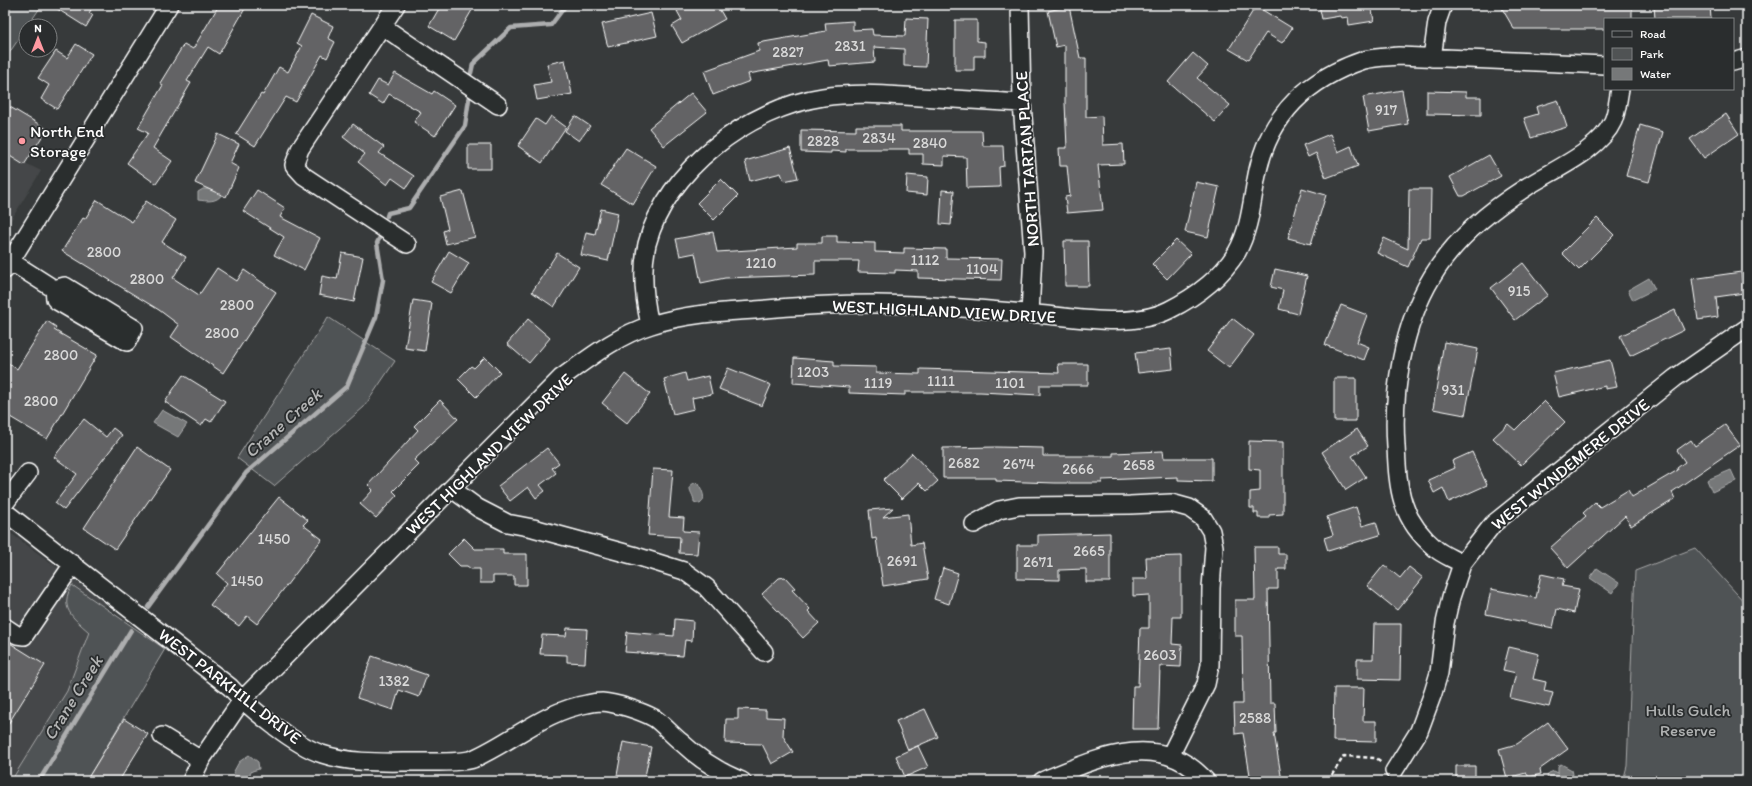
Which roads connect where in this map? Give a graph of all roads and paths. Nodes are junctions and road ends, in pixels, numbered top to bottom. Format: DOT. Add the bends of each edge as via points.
graph roads {
  1 [pos="168,5"];
  2 [pos="396,5"];
  3 [pos="1020,5"];
  4 [pos="1443,5"];
  5 [pos="382,26"];
  6 [pos="1432,58"];
  7 [pos="1747,58"];
  8 [pos="1734,62"];
  9 [pos="1604,65"];
  10 [pos="1620,90"];
  11 [pos="1022,103"];
  12 [pos="498,105"];
  13 [pos="407,244"];
  14 [pos="8,266"];
  15 [pos="1030,314"];
  16 [pos="650,325"];
  17 [pos="1747,328"];
  18 [pos="130,335"];
  19 [pos="28,473"];
  20 [pos="452,489"];
  21 [pos="5,503"];
  22 [pos="5,512"];
  23 [pos="974,524"];
  24 [pos="74,564"];
  25 [pos="1462,564"];
  26 [pos="5,627"];
  27 [pos="764,652"];
  28 [pos="242,700"];
  29 [pos="162,736"];
  30 [pos="1170,756"];
  31 [pos="201,760"];
  32 [pos="1394,770"];
  33 [pos="191,781"];
  34 [pos="742,781"];
  35 [pos="1042,781"];
  36 [pos="1206,781"];
  37 [pos="1328,781"];
  1 -- 14 [label="street"];
  2 -- 5 [label="street"];
  3 -- 11 [label="street, NORTH TARTAN PLACE"];
  4 -- 6 [label="street" via="1437,22"];
  5 -- 12 [label="street"];
  5 -- 13 [label="street" via="300,149 294,165 304,176"];
  6 -- 9 [label="street, WEST HIGHLAND VIEW DRIVE"];
  6 -- 15 [label="street, WEST HIGHLAND VIEW DRIVE" via="1399,56 1366,60 1332,73 1300,94 1280,116 1264,147 1247,228 1237,251 1220,275 1198,293 1167,311 1134,320"];
  7 -- 8 [label="street"];
  10 -- 25 [label="street" via="1613,120 1606,134 1592,147 1518,192 1460,239 1432,277 1412,317 1401,364 1396,404 1398,483 1405,511 1419,533 1437,550"];
  11 -- 15 [label="street, NORTH TARTAN PLACE" via="1033,252"];
  11 -- 16 [label="street" via="866,93 822,97 778,109 732,134 691,168 659,212 647,245 644,278"];
  14 -- 18 [label="street" via="54,289 65,286"];
  15 -- 16 [label="street, WEST HIGHLAND VIEW DRIVE" via="886,304 817,305 695,314"];
  16 -- 20 [label="street, WEST HIGHLAND VIEW DRIVE" via="605,347 561,378"];
  17 -- 25 [label="street, WEST WYNDEMERE DRIVE" via="1675,378 1493,524"];
  19 -- 21 [label="street"];
  20 -- 27 [label="street" via="478,508 507,523 684,571 706,587"];
  20 -- 28 [label="street, WEST HIGHLAND VIEW DRIVE"];
  22 -- 24 [label="street, WEST PARKHILL DRIVE"];
  23 -- 30 [label="street" via="999,510 1019,506 1130,506 1171,503 1189,508 1203,518 1211,531 1214,547 1210,665 1206,684"];
  24 -- 26 [label="street" via="24,636 17,635"];
  24 -- 28 [label="street, WEST PARKHILL DRIVE" via="230,687"];
  25 -- 32 [label="street, WEST WYNDEMERE DRIVE" via="1445,623 1439,673 1433,693 1418,731"];
  28 -- 31 [label="street, WEST HIGHLAND VIEW DRIVE"];
  28 -- 34 [label="street, WEST PARKHILL DRIVE" via="298,742 321,754 374,762 471,760 551,715 574,706 601,702 632,709 654,718 700,759 728,776"];
  29 -- 31 [label="street"];
  30 -- 35 [label="street" via="1138,750 1103,757"];
  30 -- 36 [label="street" via="1195,769"];
  31 -- 33 [label="street, WEST HIGHLAND VIEW DRIVE"];
  32 -- 37 [label="path" via="1376,758 1344,756"];
}
